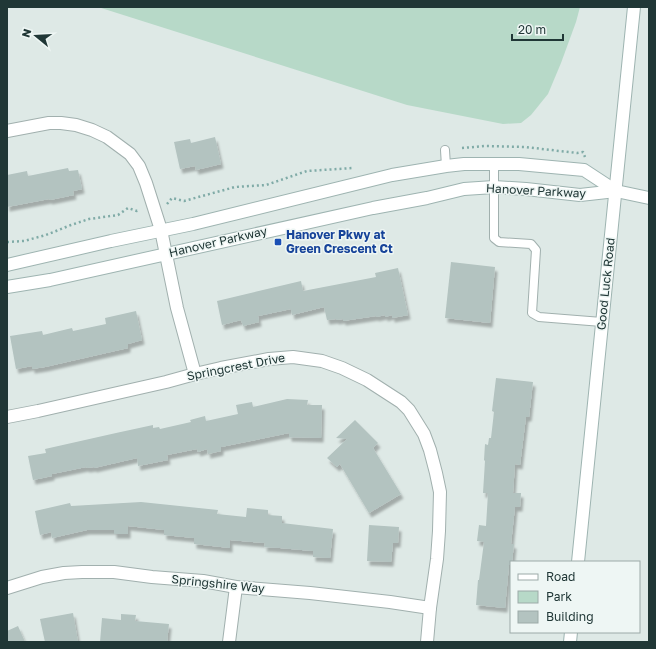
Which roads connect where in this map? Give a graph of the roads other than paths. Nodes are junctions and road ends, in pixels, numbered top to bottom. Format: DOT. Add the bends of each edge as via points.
graph roads {
  1 [pos="634,7"];
  2 [pos="7,131"];
  3 [pos="445,150"];
  4 [pos="494,164"];
  5 [pos="446,166"];
  6 [pos="494,187"];
  7 [pos="616,190"];
  8 [pos="649,198"];
  9 [pos="162,230"];
  10 [pos="166,254"];
  11 [pos="7,265"];
  12 [pos="7,287"];
  13 [pos="602,322"];
  14 [pos="195,374"];
  15 [pos="7,417"];
  16 [pos="578,561"];
  17 [pos="236,587"];
  18 [pos="7,588"];
  19 [pos="430,608"];
  20 [pos="229,642"];
  21 [pos="427,642"];
  1 -- 7 [label="street, Good Luck Road"];
  2 -- 9 [label="street" via="61,123 76,125 107,137 130,154 139,166"];
  3 -- 5 [label="lane"];
  4 -- 5 [label="street, Hanover Parkway"];
  4 -- 6 [label="lane"];
  4 -- 7 [label="street, Hanover Parkway" via="584,170"];
  5 -- 9 [label="street, Hanover Parkway" via="392,176"];
  6 -- 7 [label="street, Hanover Parkway" via="580,195"];
  6 -- 10 [label="street, Hanover Parkway" via="464,189"];
  6 -- 13 [label="lane" via="494,238 499,242 531,244 536,250 532,313 539,317"];
  7 -- 8 [label="street"];
  7 -- 13 [label="street, Good Luck Road"];
  9 -- 10 [label="street"];
  9 -- 11 [label="street, Hanover Parkway"];
  10 -- 12 [label="street, Hanover Parkway"];
  10 -- 14 [label="street"];
  13 -- 16 [label="street, Good Luck Road"];
  14 -- 15 [label="street, Springcrest Drive"];
  14 -- 19 [label="street, Springcrest Drive" via="269,358 311,359 342,368 367,380 401,402 424,434 440,492 438,545"];
  17 -- 18 [label="street, Springshire Way" via="114,572 82,572 42,577"];
  17 -- 19 [label="street, Springshire Way"];
  17 -- 20 [label="street"];
  19 -- 21 [label="street, Springcrest Drive"];
}
